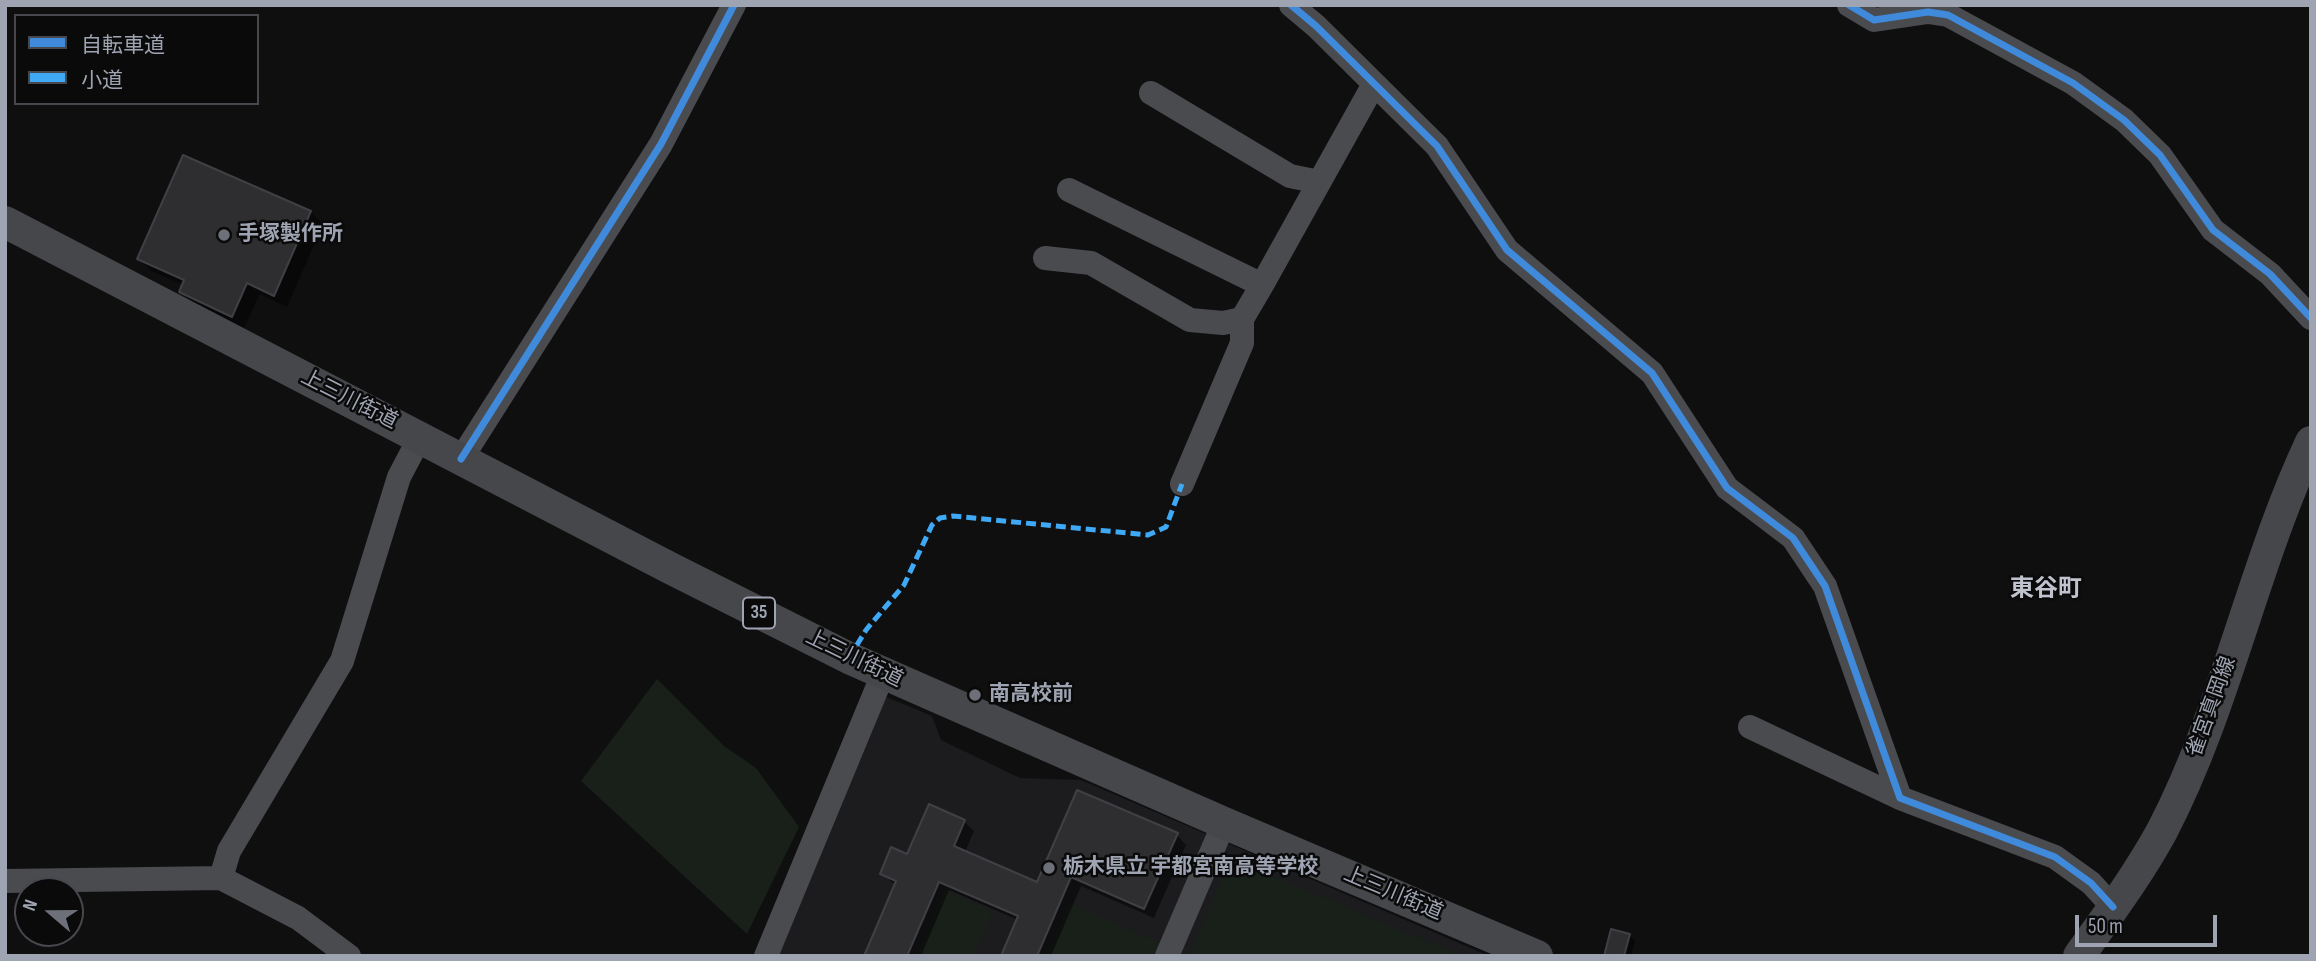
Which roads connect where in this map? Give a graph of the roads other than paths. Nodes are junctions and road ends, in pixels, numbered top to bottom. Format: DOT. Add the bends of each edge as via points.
graph roads {
  1 [pos="734,5"];
  2 [pos="1291,5"];
  3 [pos="1849,5"];
  4 [pos="1314,16"];
  5 [pos="1374,84"];
  6 [pos="1151,93"];
  7 [pos="1319,182"];
  8 [pos="1069,190"];
  9 [pos="5,222"];
  10 [pos="1045,258"];
  11 [pos="1262,285"];
  12 [pos="2311,318"];
  13 [pos="1242,319"];
  14 [pos="420,437"];
  15 [pos="2311,442"];
  16 [pos="461,459"];
  17 [pos="1182,484"];
  18 [pos="883,674"];
  19 [pos="1750,727"];
  20 [pos="1900,798"];
  21 [pos="1224,823"];
  22 [pos="220,878"];
  23 [pos="5,881"];
  24 [pos="2113,907"];
  25 [pos="349,956"];
  26 [pos="766,956"];
  27 [pos="1167,956"];
  28 [pos="1536,956"];
  29 [pos="2079,956"];
  1 -- 16 [label="street" via="661,144"];
  2 -- 4 [label="street"];
  3 -- 12 [label="street" via="1874,20 1928,12 1948,15 2073,83 2124,120 2160,155 2213,230 2270,274"];
  4 -- 5 [label="street"];
  5 -- 7 [label="street"];
  5 -- 20 [label="street" via="1437,146 1507,250 1652,373 1727,488 1793,538 1825,586"];
  6 -- 7 [label="street" via="1290,176"];
  7 -- 11 [label="street"];
  8 -- 11 [label="street"];
  9 -- 14 [label="main road, 上三川街道 / 35"];
  10 -- 13 [label="street" via="1091,264 1190,320 1223,323"];
  11 -- 13 [label="street"];
  13 -- 17 [label="street" via="1242,343"];
  14 -- 16 [label="main road, 上三川街道 / 35"];
  14 -- 22 [label="street" via="399,477 342,661 229,851"];
  15 -- 24 [label="main road, 雀宮真岡線" via="2273,532 2186,779 2162,831"];
  16 -- 18 [label="main road, 上三川街道 / 35"];
  18 -- 21 [label="main road, 上三川街道 / 35"];
  18 -- 26 [label="street"];
  19 -- 20 [label="street"];
  20 -- 24 [label="street" via="2055,857 2091,883"];
  21 -- 27 [label="street"];
  21 -- 28 [label="main road, 上三川街道 / 35"];
  22 -- 23 [label="street"];
  22 -- 25 [label="street" via="298,918"];
  24 -- 29 [label="main road, 雀宮真岡線"];
}
